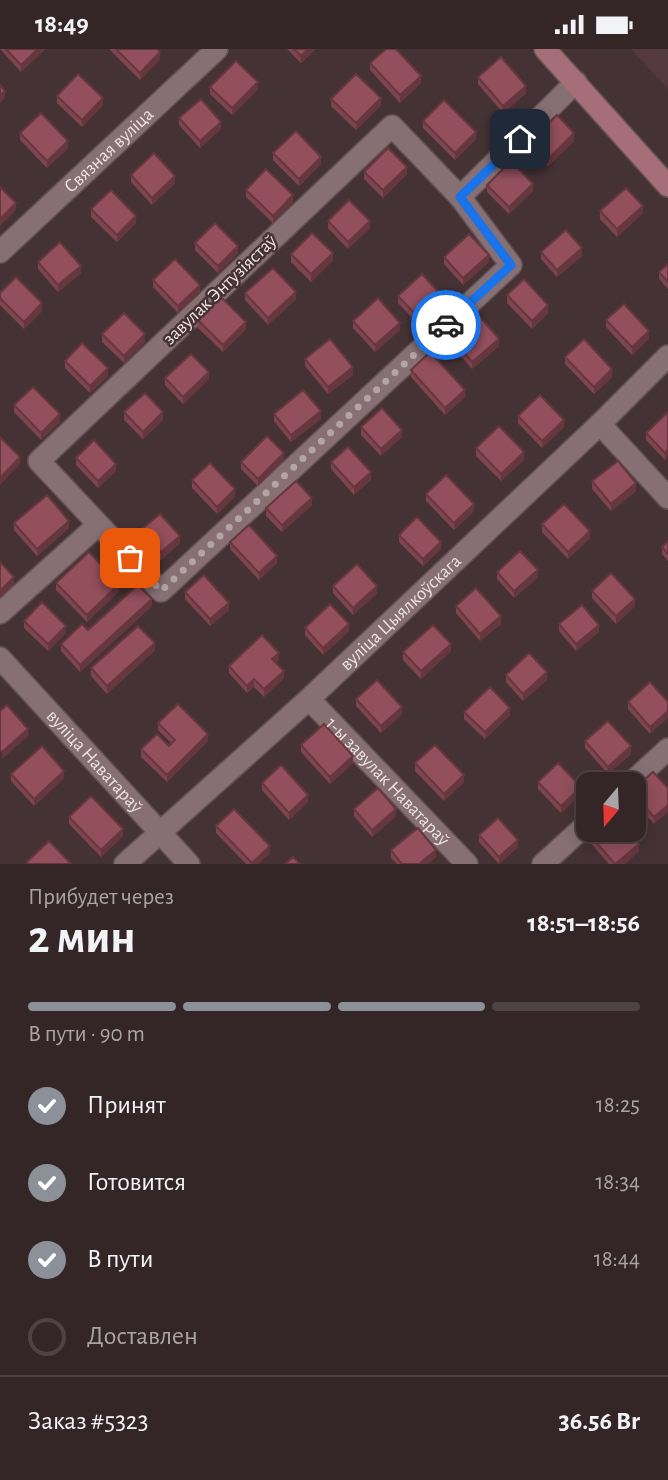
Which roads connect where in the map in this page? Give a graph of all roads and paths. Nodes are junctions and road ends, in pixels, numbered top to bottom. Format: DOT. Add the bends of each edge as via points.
graph roads {
  1 [pos="217,49"];
  2 [pos="545,49"];
  3 [pos="576,82"];
  4 [pos="668,186"];
  5 [pos="460,197"];
  6 [pos="0,252"];
  7 [pos="668,356"];
  8 [pos="600,424"];
  9 [pos="668,498"];
  10 [pos="99,525"];
  11 [pos="0,614"];
  12 [pos="0,658"];
  13 [pos="309,699"];
  14 [pos="668,750"];
  15 [pos="643,772"];
  16 [pos="160,833"];
  17 [pos="576,834"];
  18 [pos="125,864"];
  19 [pos="189,864"];
  20 [pos="467,864"];
  21 [pos="543,864"];
  1 -- 6 [label="street, Связная вуліца"];
  2 -- 3 [label="main road"];
  3 -- 4 [label="main road"];
  3 -- 5 [label="street"];
  5 -- 10 [label="street, завулак Энтузіястаў" via="511,265 161,591"];
  5 -- 10 [label="street, завулак Энтузіястаў" via="392,126 39,461"];
  7 -- 8 [label="street, вуліца Цыялкоўскага"];
  8 -- 9 [label="street"];
  8 -- 13 [label="street, вуліца Цыялкоўскага"];
  10 -- 11 [label="street"];
  12 -- 16 [label="street, вуліца Наватараў"];
  13 -- 16 [label="street, вуліца Цыялкоўскага"];
  13 -- 20 [label="street, 1-ы завулак Наватараў"];
  14 -- 15 [label="street"];
  16 -- 18 [label="street, вуліца Цыялкоўскага"];
  16 -- 19 [label="street, вуліца Наватараў"];
  17 -- 21 [label="street"];
}
